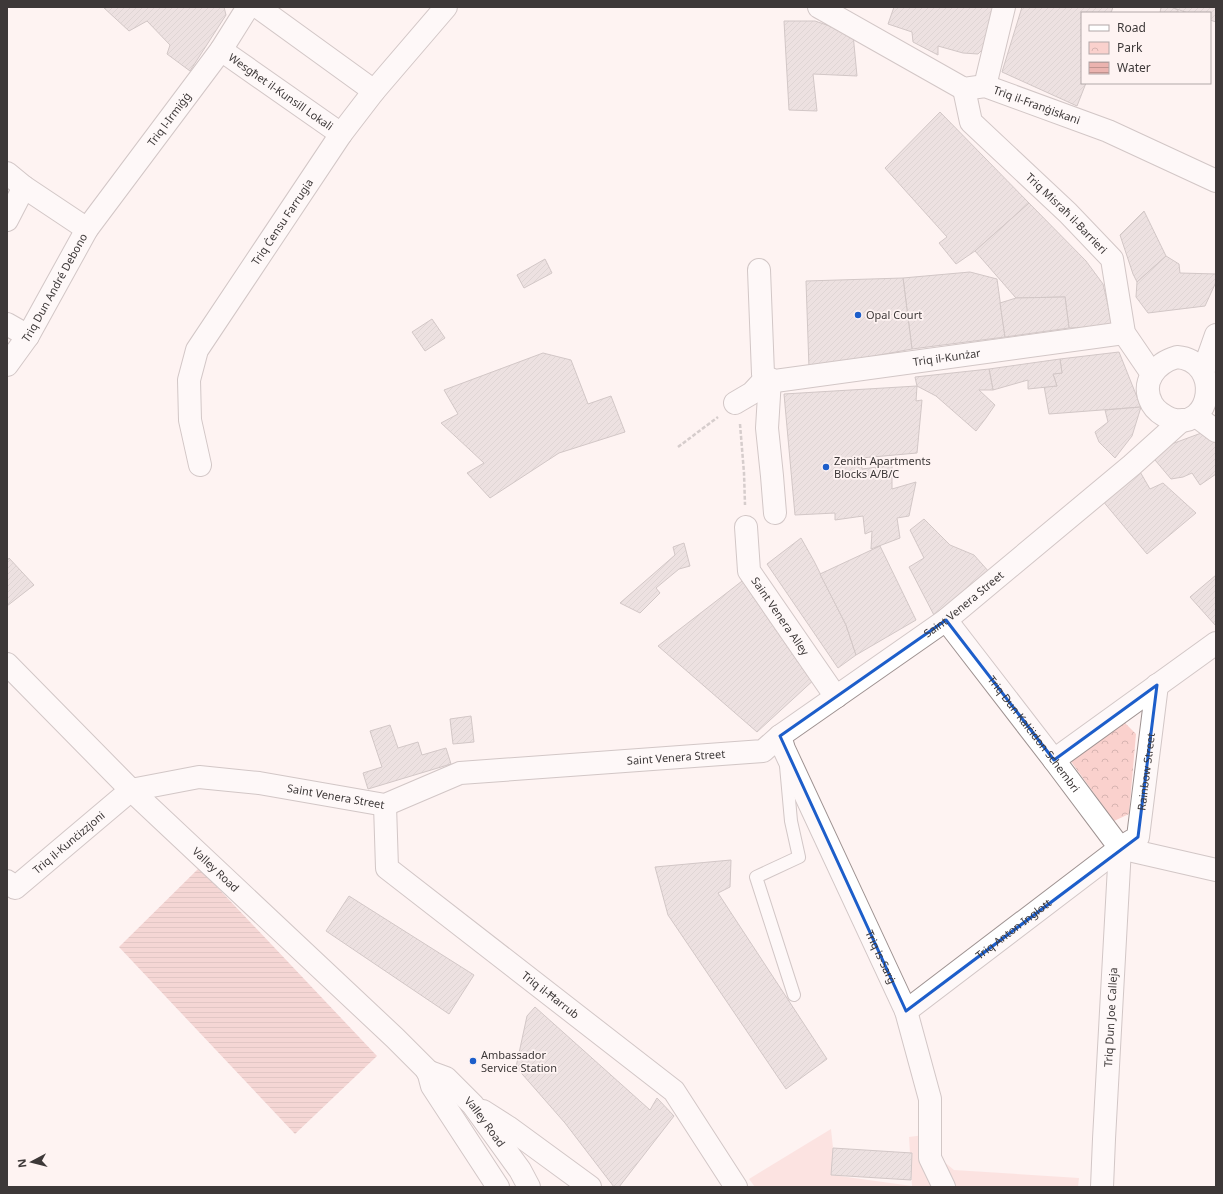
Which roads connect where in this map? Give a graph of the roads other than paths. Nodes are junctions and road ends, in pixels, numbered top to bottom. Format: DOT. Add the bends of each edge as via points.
graph roads {
  1 [pos="248,7"];
  2 [pos="258,7"];
  3 [pos="446,7"];
  4 [pos="819,7"];
  5 [pos="1004,7"];
  6 [pos="221,50"];
  7 [pos="974,88"];
  8 [pos="374,91"];
  9 [pos="340,134"];
  10 [pos="7,173"];
  11 [pos="1216,181"];
  12 [pos="24,187"];
  13 [pos="7,220"];
  14 [pos="87,229"];
  15 [pos="759,270"];
  16 [pos="7,324"];
  17 [pos="1124,333"];
  18 [pos="1216,335"];
  19 [pos="28,336"];
  20 [pos="7,365"];
  21 [pos="1204,369"];
  22 [pos="1152,374"];
  23 [pos="768,378"];
  24 [pos="731,407"];
  25 [pos="1159,412"];
  26 [pos="1189,418"];
  27 [pos="1216,431"];
  28 [pos="200,465"];
  29 [pos="1132,465"];
  30 [pos="775,513"];
  31 [pos="746,527"];
  32 [pos="946,620"];
  33 [pos="1216,643"];
  34 [pos="7,664"];
  35 [pos="1157,685"];
  36 [pos="836,697"];
  37 [pos="782,743"];
  38 [pos="1054,760"];
  39 [pos="131,790"];
  40 [pos="385,805"];
  41 [pos="1120,848"];
  42 [pos="1216,870"];
  43 [pos="7,881"];
  44 [pos="794,994"];
  45 [pos="906,1011"];
  46 [pos="427,1071"];
  47 [pos="473,1105"];
  48 [pos="498,1187"];
  49 [pos="529,1187"];
  50 [pos="590,1187"];
  51 [pos="736,1187"];
  52 [pos="944,1187"];
  53 [pos="1102,1187"];
  1 -- 6 [label="street, Triq l-Irmiġġ"];
  2 -- 8 [label="street"];
  3 -- 8 [label="street, Triq Ċensu Farrugia"];
  4 -- 7 [label="street, Triq il-Franġiskani"];
  5 -- 7 [label="street"];
  6 -- 9 [label="street, Wesgħet il-Kunsill Lokali"];
  6 -- 14 [label="street, Triq l-Irmiġġ"];
  7 -- 11 [label="street, Triq il-Franġiskani" via="1108,131"];
  7 -- 17 [label="street, Triq Misraħ il-Barrieri" via="971,122 1068,213 1112,259"];
  8 -- 9 [label="street, Triq Ċensu Farrugia"];
  9 -- 28 [label="street, Triq Ċensu Farrugia" via="197,350 189,380 190,420"];
  10 -- 12 [label="street"];
  12 -- 13 [label="street"];
  12 -- 14 [label="street"];
  14 -- 19 [label="street, Triq Dun André Debono"];
  15 -- 23 [label="street" via="763,374"];
  16 -- 19 [label="street"];
  17 -- 22 [label="street, Triq Misraħ il-Barrieri"];
  17 -- 23 [label="street, Triq il-Kunżar" via="781,381"];
  18 -- 21 [label="street"];
  19 -- 20 [label="street, Triq Dun André Debono"];
  21 -- 22 [label="street" via="1187,358 1177,357 1167,360"];
  21 -- 26 [label="street" via="1209,377 1210,396 1206,405"];
  22 -- 25 [label="street" via="1149,394 1152,404"];
  23 -- 24 [label="street"];
  23 -- 30 [label="street" via="767,428"];
  25 -- 26 [label="street" via="1173,419"];
  25 -- 29 [label="street, Saint Venera Street"];
  26 -- 27 [label="street"];
  26 -- 29 [label="street, Saint Venera Street"];
  29 -- 32 [label="street, Saint Venera Street"];
  31 -- 36 [label="street, Saint Venera Alley" via="749,571"];
  32 -- 36 [label="street, Saint Venera Street"];
  32 -- 38 [label="street, Triq Dun Kalċidon Schembri"];
  33 -- 35 [label="street"];
  34 -- 39 [label="street, Valley Road"];
  35 -- 38 [label="street"];
  35 -- 41 [label="street, Rainbow Street" via="1138,837"];
  36 -- 37 [label="street, Saint Venera Street"];
  37 -- 40 [label="street, Saint Venera Street" via="762,751 460,773"];
  37 -- 44 [label="lane" via="791,821 799,857 756,877"];
  37 -- 45 [label="street, Triq is-Sarġ"];
  38 -- 41 [label="street, Triq Dun Kalċidon Schembri"];
  39 -- 40 [label="street, Saint Venera Street" via="199,777 259,783"];
  39 -- 43 [label="street, Triq il-Kunċizzjoni" via="15,888"];
  39 -- 46 [label="street, Valley Road"];
  40 -- 51 [label="street, Triq il-Ħarrub" via="387,868 674,1091"];
  41 -- 42 [label="street"];
  41 -- 45 [label="street, Triq Anton Inglott"];
  41 -- 53 [label="street, Triq Dun Joe Calleja"];
  45 -- 52 [label="street, Triq is-Sarġ" via="930,1099 930,1158"];
  46 -- 47 [label="street, Valley Road" via="446,1078"];
  46 -- 48 [label="street, Valley Road" via="432,1086"];
  47 -- 49 [label="street, Valley Road" via="520,1170"];
  47 -- 50 [label="street" via="508,1127"];
}
